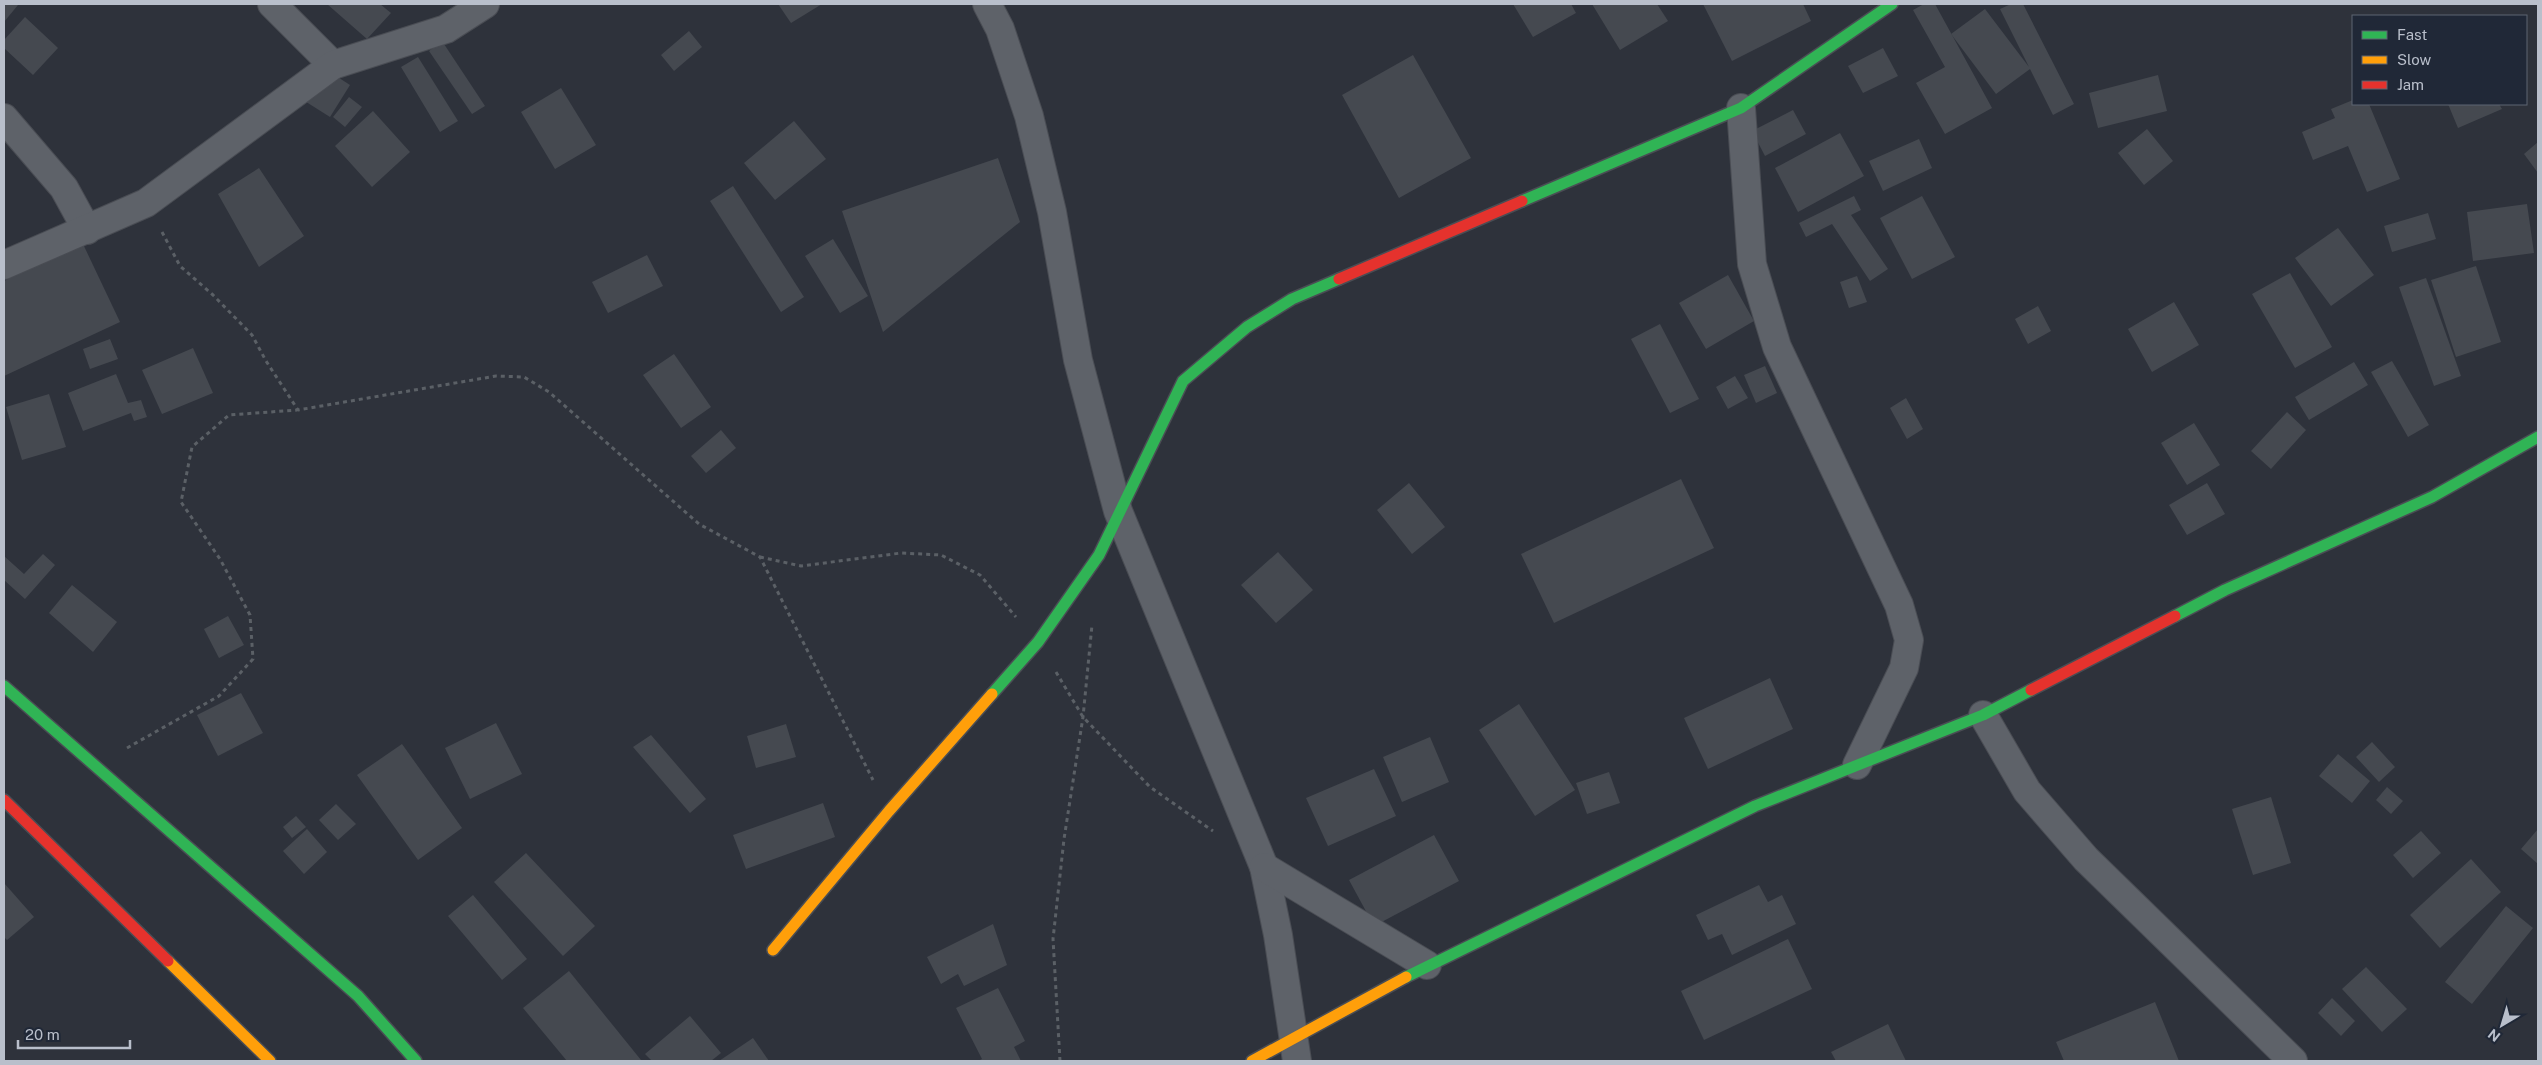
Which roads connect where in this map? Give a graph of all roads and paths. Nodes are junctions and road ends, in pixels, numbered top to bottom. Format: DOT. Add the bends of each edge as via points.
graph roads {
  1 [pos="272,4"];
  2 [pos="485,4"];
  3 [pos="987,4"];
  4 [pos="1892,4"];
  5 [pos="333,65"];
  6 [pos="1741,108"];
  7 [pos="4,118"];
  8 [pos="146,203"];
  9 [pos="87,230"];
  10 [pos="4,265"];
  11 [pos="298,410"];
  12 [pos="2538,437"];
  13 [pos="1118,511"];
  14 [pos="1093,622"];
  15 [pos="4,686"];
  16 [pos="1983,715"];
  17 [pos="1857,765"];
  18 [pos="94,766"];
  19 [pos="4,800"];
  20 [pos="889,811"];
  21 [pos="1264,867"];
  22 [pos="773,950"];
  23 [pos="1427,965"];
  24 [pos="1295,1051"];
  25 [pos="270,1061"];
  26 [pos="416,1061"];
  27 [pos="1060,1061"];
  28 [pos="1252,1061"];
  29 [pos="2293,1061"];
  1 -- 5 [label="street"];
  2 -- 5 [label="street" via="446,29"];
  3 -- 13 [label="street" via="1000,29 1030,116 1052,212 1078,360"];
  4 -- 6 [label="street"];
  5 -- 8 [label="street"];
  6 -- 13 [label="street" via="1292,299 1247,327 1182,381"];
  6 -- 17 [label="street" via="1752,264 1776,346 1899,605 1909,640 1904,668"];
  7 -- 9 [label="street" via="64,188"];
  8 -- 9 [label="street"];
  8 -- 11 [label="path" via="180,266 252,335"];
  9 -- 10 [label="street"];
  11 -- 18 [label="path" via="230,415 192,447 181,502 220,559 250,615 253,659 219,696"];
  11 -- 20 [label="path" via="496,376 524,378 549,392 699,524 760,557"];
  12 -- 16 [label="street" via="2432,497 2225,590"];
  13 -- 20 [label="street" via="1099,555 1038,642"];
  13 -- 21 [label="street"];
  14 -- 27 [label="path" via="1053,939"];
  15 -- 18 [label="street"];
  16 -- 17 [label="street"];
  16 -- 29 [label="street" via="2027,791 2086,859"];
  17 -- 23 [label="street" via="1756,806"];
  18 -- 26 [label="street" via="358,996"];
  19 -- 25 [label="street"];
  20 -- 22 [label="street"];
  21 -- 23 [label="street"];
  21 -- 24 [label="street" via="1278,935"];
  23 -- 24 [label="street"];
  24 -- 28 [label="street"];
}
